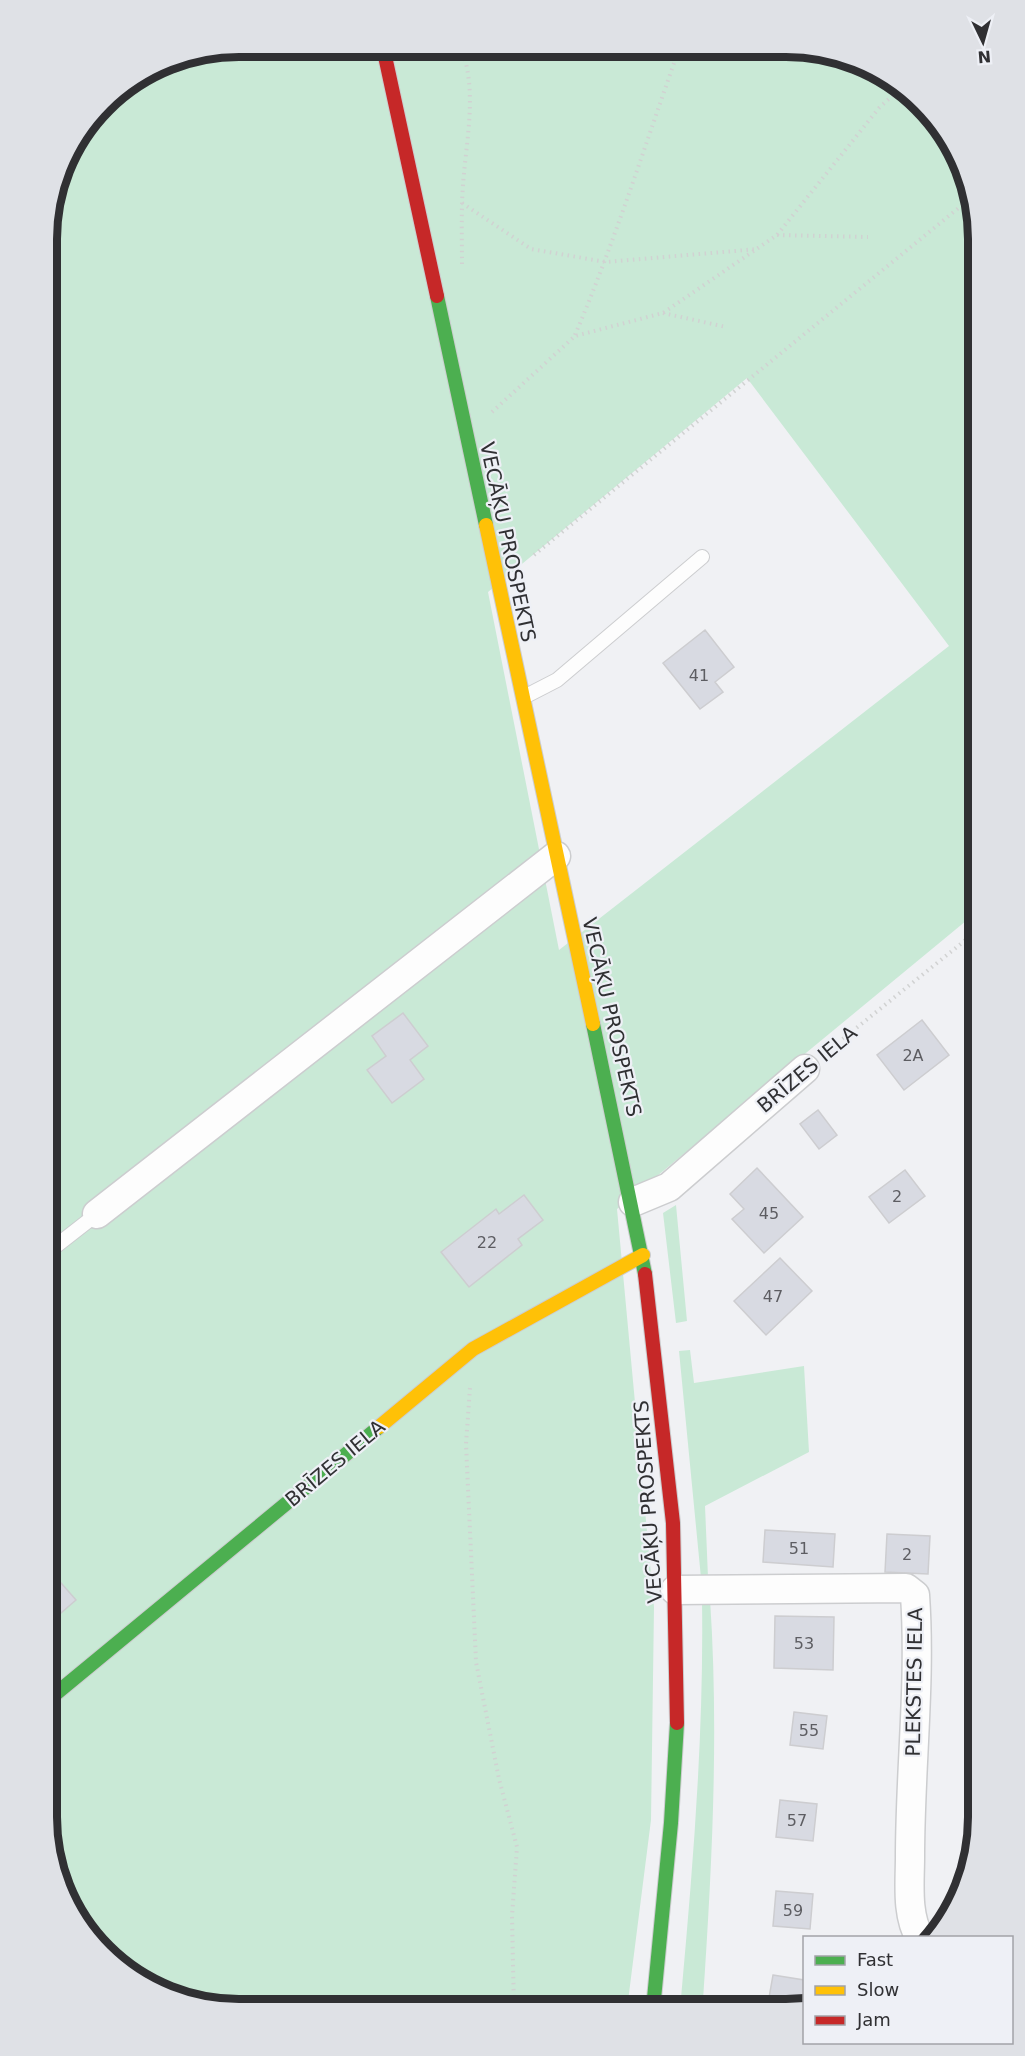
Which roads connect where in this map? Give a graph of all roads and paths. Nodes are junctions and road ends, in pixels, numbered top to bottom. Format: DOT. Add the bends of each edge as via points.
graph roads {
  1 [pos="385,57"];
  2 [pos="676,57"];
  3 [pos="895,94"];
  4 [pos="462,203"];
  5 [pos="964,204"];
  6 [pos="777,235"];
  7 [pos="868,237"];
  8 [pos="759,249"];
  9 [pos="606,262"];
  10 [pos="663,313"];
  11 [pos="726,327"];
  12 [pos="575,336"];
  13 [pos="485,419"];
  14 [pos="534,555"];
  15 [pos="702,557"];
  16 [pos="522,698"];
  17 [pos="556,856"];
  18 [pos="968,938"];
  19 [pos="806,1069"];
  20 [pos="633,1202"];
  21 [pos="97,1214"];
  22 [pos="57,1245"];
  23 [pos="643,1255"];
  24 [pos="473,1349"];
  25 [pos="675,1590"];
  26 [pos="57,1693"];
  27 [pos="919,1936"];
  28 [pos="514,1999"];
  29 [pos="653,1999"];
  1 -- 16 [label="main road, VECĀĶU PROSPEKTS"];
  2 -- 9 [label="path"];
  3 -- 6 [label="path"];
  4 -- 9 [label="path" via="531,249"];
  5 -- 14 [label="path"];
  6 -- 7 [label="path"];
  6 -- 8 [label="path"];
  8 -- 9 [label="path"];
  8 -- 10 [label="path"];
  9 -- 12 [label="path"];
  10 -- 11 [label="path"];
  10 -- 12 [label="path"];
  12 -- 13 [label="path"];
  15 -- 16 [label="lane" via="557,680"];
  16 -- 17 [label="main road, VECĀĶU PROSPEKTS"];
  17 -- 20 [label="main road, VECĀĶU PROSPEKTS"];
  17 -- 21 [label="street"];
  18 -- 19 [label="path, BRĪZES IELA"];
  19 -- 20 [label="street, BRĪZES IELA" via="669,1187"];
  20 -- 23 [label="main road, VECĀĶU PROSPEKTS"];
  21 -- 22 [label="lane"];
  23 -- 24 [label="main road, BRĪZES IELA"];
  23 -- 25 [label="main road, VECĀĶU PROSPEKTS" via="673,1523"];
  24 -- 26 [label="main road, BRĪZES IELA"];
  24 -- 28 [label="path" via="466,1444 476,1662 498,1779 517,1847 512,1916"];
  25 -- 27 [label="street, PLEKSTES IELA" via="906,1588 915,1595 910,1909"];
  25 -- 29 [label="main road, VECĀĶU PROSPEKTS" via="677,1721"];
}
